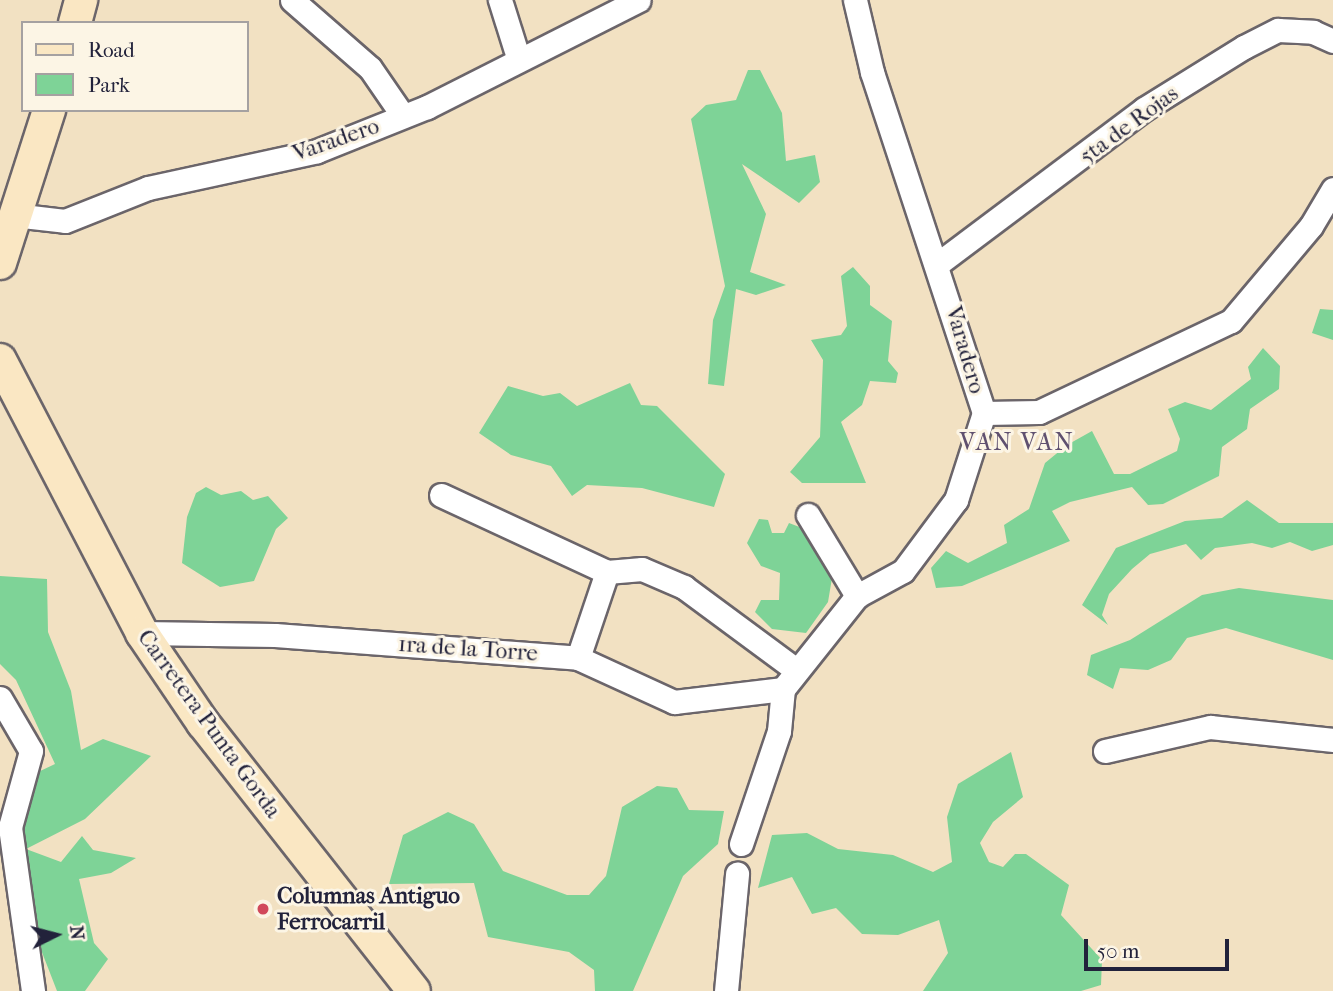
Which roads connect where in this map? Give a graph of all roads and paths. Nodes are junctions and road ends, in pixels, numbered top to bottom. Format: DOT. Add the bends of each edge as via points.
graph roads {
  1 [pos="81,0"];
  2 [pos="292,0"];
  3 [pos="500,0"];
  4 [pos="639,0"];
  5 [pos="855,0"];
  6 [pos="76,21"];
  7 [pos="1333,41"];
  8 [pos="518,57"];
  9 [pos="48,112"];
  10 [pos="403,116"];
  11 [pos="1333,189"];
  12 [pos="14,215"];
  13 [pos="0,263"];
  14 [pos="939,263"];
  15 [pos="0,360"];
  16 [pos="984,413"];
  17 [pos="441,495"];
  18 [pos="808,515"];
  19 [pos="607,572"];
  20 [pos="857,596"];
  21 [pos="142,633"];
  22 [pos="578,658"];
  23 [pos="796,670"];
  24 [pos="783,689"];
  25 [pos="0,698"];
  26 [pos="1333,740"];
  27 [pos="1105,751"];
  28 [pos="741,844"];
  29 [pos="737,874"];
  30 [pos="728,989"];
  31 [pos="33,991"];
  32 [pos="414,991"];
  1 -- 6 [label="main road"];
  2 -- 10 [label="street" via="370,68"];
  3 -- 8 [label="street"];
  4 -- 8 [label="street, Varadero"];
  5 -- 14 [label="street, Varadero" via="872,72"];
  7 -- 14 [label="street, 5ta de Rojas" via="1313,32 1278,30 1244,47 1144,109"];
  8 -- 10 [label="street, Varadero"];
  9 -- 12 [label="main road"];
  10 -- 12 [label="street, Varadero" via="317,151 148,188 65,221"];
  11 -- 16 [label="street" via="1311,226 1231,321 1039,412"];
  12 -- 13 [label="main road"];
  14 -- 16 [label="street, Varadero"];
  15 -- 21 [label="main road, Carretera Punta Gorda"];
  16 -- 20 [label="street, Varadero" via="956,500 903,571"];
  17 -- 19 [label="street"];
  18 -- 20 [label="street"];
  19 -- 22 [label="street"];
  19 -- 23 [label="street" via="642,569 684,587"];
  20 -- 23 [label="street, Varadero"];
  21 -- 22 [label="street, 1ra de la Torre" via="275,635"];
  21 -- 32 [label="main road, Carretera Punta Gorda" via="203,723"];
  22 -- 24 [label="street, 1ra de la Torre" via="674,702"];
  23 -- 24 [label="street, Varadero"];
  24 -- 28 [label="street, Varadero" via="779,731"];
  25 -- 31 [label="street" via="31,751 10,827"];
  26 -- 27 [label="street" via="1210,727"];
  29 -- 30 [label="street"];
}
